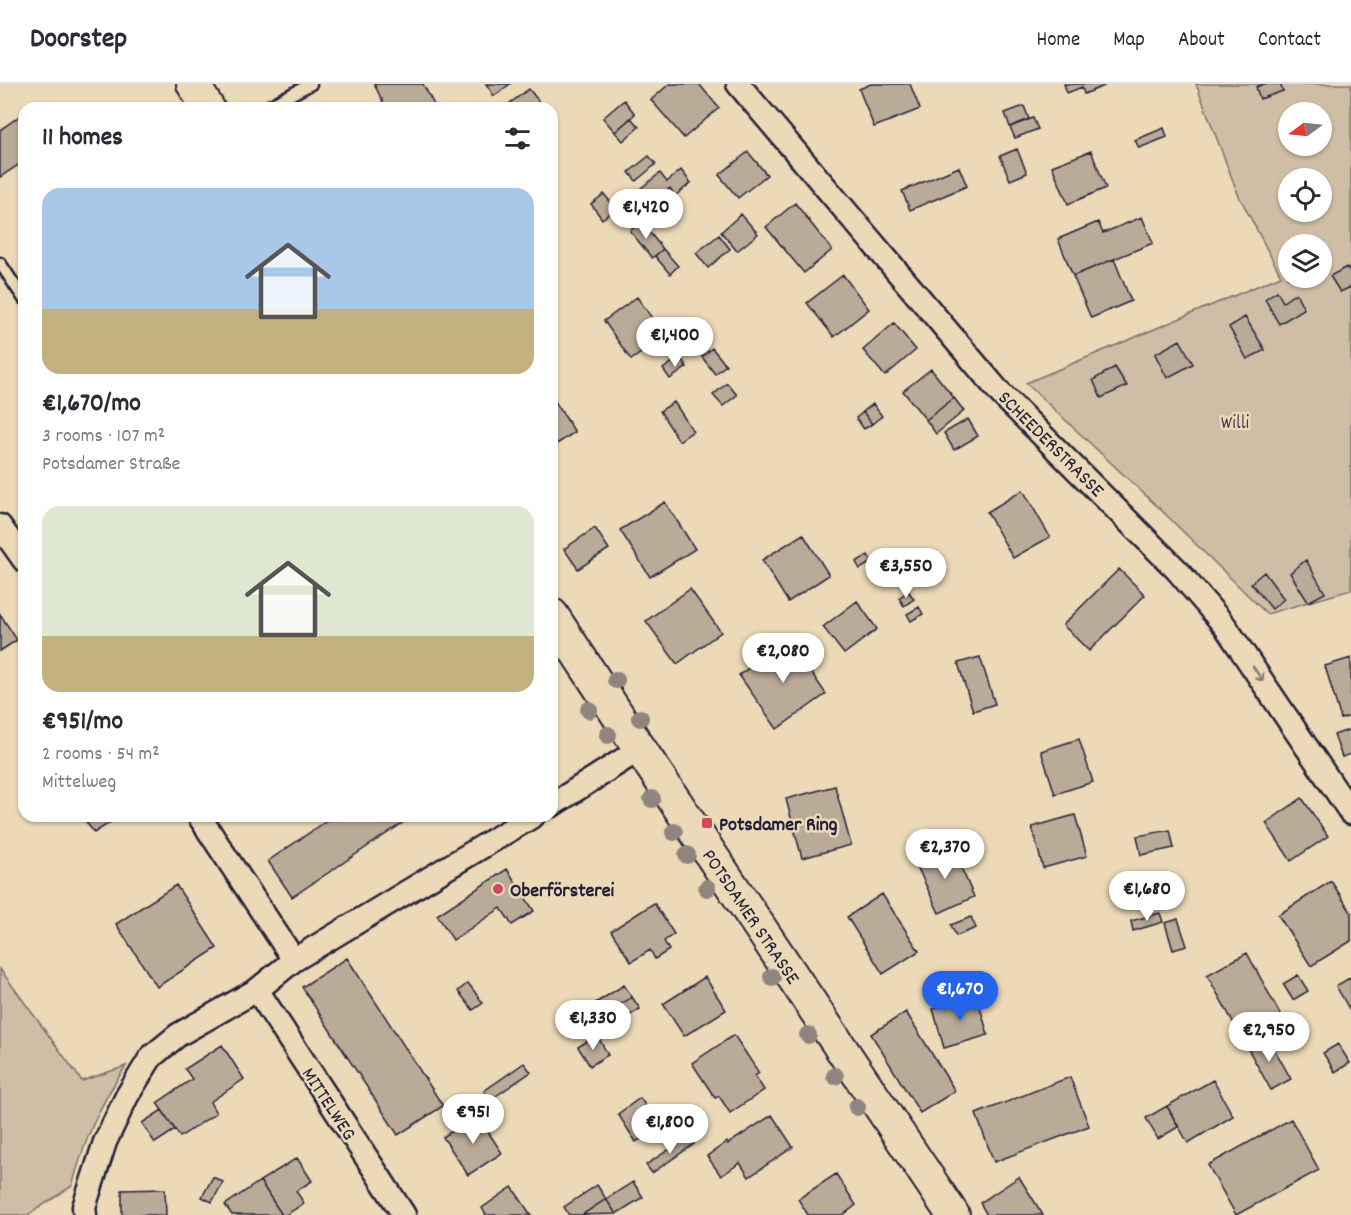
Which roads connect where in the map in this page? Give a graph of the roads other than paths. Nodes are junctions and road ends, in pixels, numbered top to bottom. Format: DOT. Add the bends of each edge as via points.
graph roads {
  1 [pos="192,84"];
  2 [pos="310,84"];
  3 [pos="738,84"];
  4 [pos="204,102"];
  5 [pos="276,102"];
  6 [pos="0,263"];
  7 [pos="18,290"];
  8 [pos="0,526"];
  9 [pos="18,552"];
  10 [pos="558,624"];
  11 [pos="640,749"];
  12 [pos="558,801"];
  13 [pos="1351,813"];
  14 [pos="203,822"];
  15 [pos="523,822"];
  16 [pos="294,960"];
  17 [pos="257,990"];
  18 [pos="85,1215"];
  19 [pos="404,1215"];
  20 [pos="954,1215"];
  1 -- 4 [label="main road"];
  2 -- 5 [label="lane"];
  3 -- 13 [label="street, SCHEEDERSTRASSE, one-way" via="1001,394 1177,570 1225,626"];
  6 -- 7 [label="lane"];
  8 -- 9 [label="street"];
  10 -- 11 [label="main road, POTSDAMER STRASSE"];
  11 -- 12 [label="street"];
  11 -- 20 [label="main road, POTSDAMER STRASSE"];
  14 -- 16 [label="street"];
  15 -- 16 [label="street"];
  16 -- 17 [label="street"];
  17 -- 18 [label="street" via="178,1035 151,1057 105,1142 84,1207"];
  17 -- 19 [label="street, MITTELWEG"];
}
